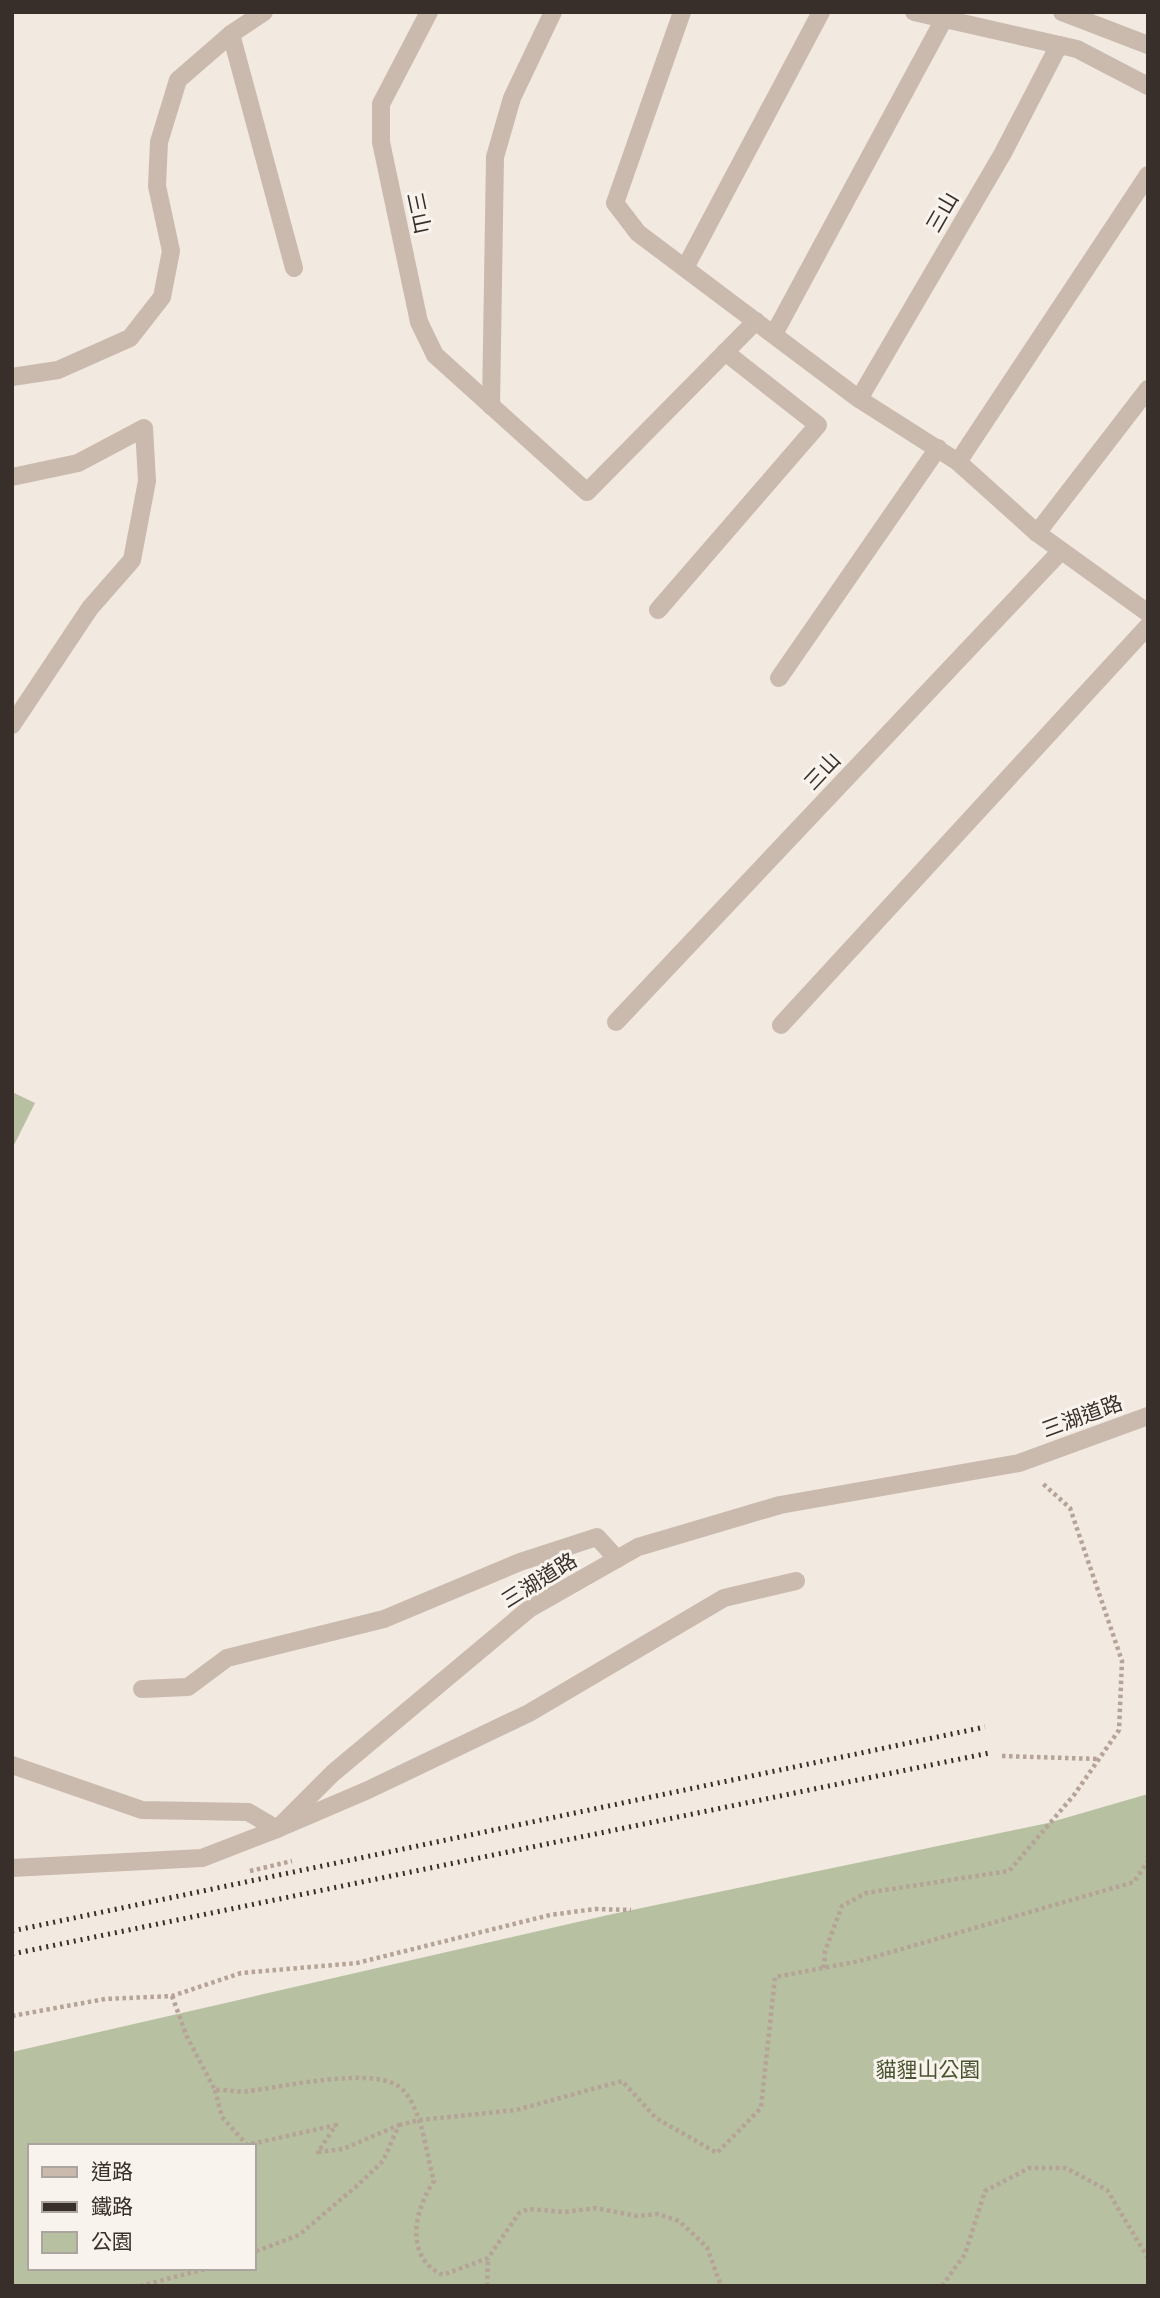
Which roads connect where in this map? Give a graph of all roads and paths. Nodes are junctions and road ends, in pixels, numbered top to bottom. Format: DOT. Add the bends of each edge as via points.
graph roads {
  1 [pos="264,12"];
  2 [pos="429,12"];
  3 [pos="553,12"];
  4 [pos="682,12"];
  5 [pos="821,12"];
  6 [pos="914,12"];
  7 [pos="1062,12"];
  8 [pos="944,19"];
  9 [pos="230,34"];
  10 [pos="1059,45"];
  11 [pos="1148,45"];
  12 [pos="1148,86"];
  13 [pos="1148,175"];
  14 [pos="294,268"];
  15 [pos="685,268"];
  16 [pos="756,321"];
  17 [pos="774,334"];
  18 [pos="725,352"];
  19 [pos="12,377"];
  20 [pos="1148,389"];
  21 [pos="859,399"];
  22 [pos="491,406"];
  23 [pos="937,448"];
  24 [pos="958,462"];
  25 [pos="12,477"];
  26 [pos="1037,533"];
  27 [pos="1061,551"];
  28 [pos="658,610"];
  29 [pos="1148,613"];
  30 [pos="1148,626"];
  31 [pos="779,678"];
  32 [pos="12,725"];
  33 [pos="616,1022"];
  34 [pos="780,1025"];
  35 [pos="1148,1416"];
  36 [pos="1019,1463"];
  37 [pos="617,1559"];
  38 [pos="796,1581"];
  39 [pos="142,1689"];
  40 [pos="1002,1756"];
  41 [pos="1099,1759"];
  42 [pos="12,1765"];
  43 [pos="277,1829"];
  44 [pos="1148,1861"];
  45 [pos="12,1868"];
  46 [pos="631,1910"];
  47 [pos="824,1968"];
  48 [pos="172,1996"];
  49 [pos="12,2016"];
  50 [pos="215,2090"];
  51 [pos="419,2120"];
  52 [pos="399,2125"];
  53 [pos="246,2144"];
  54 [pos="251,2144"];
  55 [pos="256,2251"];
  56 [pos="488,2258"];
  57 [pos="1148,2258"];
  58 [pos="201,2270"];
  59 [pos="140,2286"];
  60 [pos="487,2286"];
  61 [pos="721,2286"];
  62 [pos="942,2286"];
  1 -- 9 [label="street"];
  2 -- 22 [label="street, 三山" via="381,104 381,142 419,322 435,355"];
  3 -- 22 [label="street" via="512,98 495,157"];
  4 -- 15 [label="street" via="615,203 638,233"];
  5 -- 15 [label="street"];
  6 -- 8 [label="street"];
  7 -- 11 [label="street"];
  8 -- 10 [label="street"];
  8 -- 17 [label="street"];
  9 -- 14 [label="street"];
  9 -- 19 [label="street" via="178,80 159,142 157,186 171,251 162,297 130,338 58,370"];
  10 -- 12 [label="street" via="1077,49"];
  10 -- 21 [label="street, 三山" via="1003,153"];
  13 -- 24 [label="street"];
  15 -- 16 [label="street"];
  16 -- 17 [label="street"];
  16 -- 18 [label="street, 三山"];
  17 -- 21 [label="street"];
  18 -- 22 [label="street, 三山" via="587,492"];
  18 -- 28 [label="street" via="818,425"];
  20 -- 26 [label="street"];
  21 -- 23 [label="street"];
  23 -- 24 [label="street"];
  23 -- 31 [label="street"];
  24 -- 26 [label="street"];
  25 -- 32 [label="street" via="78,463 144,428 147,481 132,560 90,608"];
  26 -- 27 [label="street"];
  27 -- 29 [label="street"];
  27 -- 33 [label="street, 三山"];
  30 -- 34 [label="street"];
  35 -- 36 [label="street, 三湖道路"];
  36 -- 37 [label="street, 三湖道路" via="780,1505 638,1547"];
  36 -- 41 [label="path" via="1070,1508 1122,1661 1119,1730"];
  37 -- 39 [label="street" via="597,1537 520,1562 384,1619 228,1658 188,1686"];
  37 -- 43 [label="street, 三湖道路" via="529,1609 333,1773"];
  38 -- 43 [label="street" via="724,1598 529,1713"];
  40 -- 41 [label="path"];
  41 -- 47 [label="path" via="1009,1871 866,1893 842,1906 825,1951"];
  42 -- 43 [label="street" via="142,1810 248,1812"];
  43 -- 45 [label="street, 三湖道路" via="202,1858"];
  44 -- 47 [label="path" via="1134,1882"];
  46 -- 48 [label="path" via="550,1915 397,1955 324,1968 241,1973"];
  47 -- 51 [label="path" via="775,1977 761,2108 718,2153 656,2118 622,2081 516,2110"];
  48 -- 49 [label="path" via="105,1999"];
  48 -- 50 [label="path"];
  50 -- 51 [label="path" via="246,2092 342,2078 386,2080 405,2092"];
  50 -- 53 [label="path" via="222,2117"];
  51 -- 52 [label="path"];
  51 -- 56 [label="path" via="434,2181 420,2213 415,2237 418,2253 432,2271 443,2275"];
  52 -- 54 [label="path" via="344,2149 318,2152 336,2125"];
  52 -- 55 [label="path" via="383,2161 359,2184 299,2235"];
  56 -- 60 [label="path"];
  56 -- 61 [label="path" via="519,2213 528,2209 565,2212 595,2208 638,2216 658,2214 689,2227 707,2247"];
  57 -- 62 [label="path" via="1107,2190 1066,2168 1029,2168 985,2191 965,2254"];
  58 -- 59 [label="path"];
}
